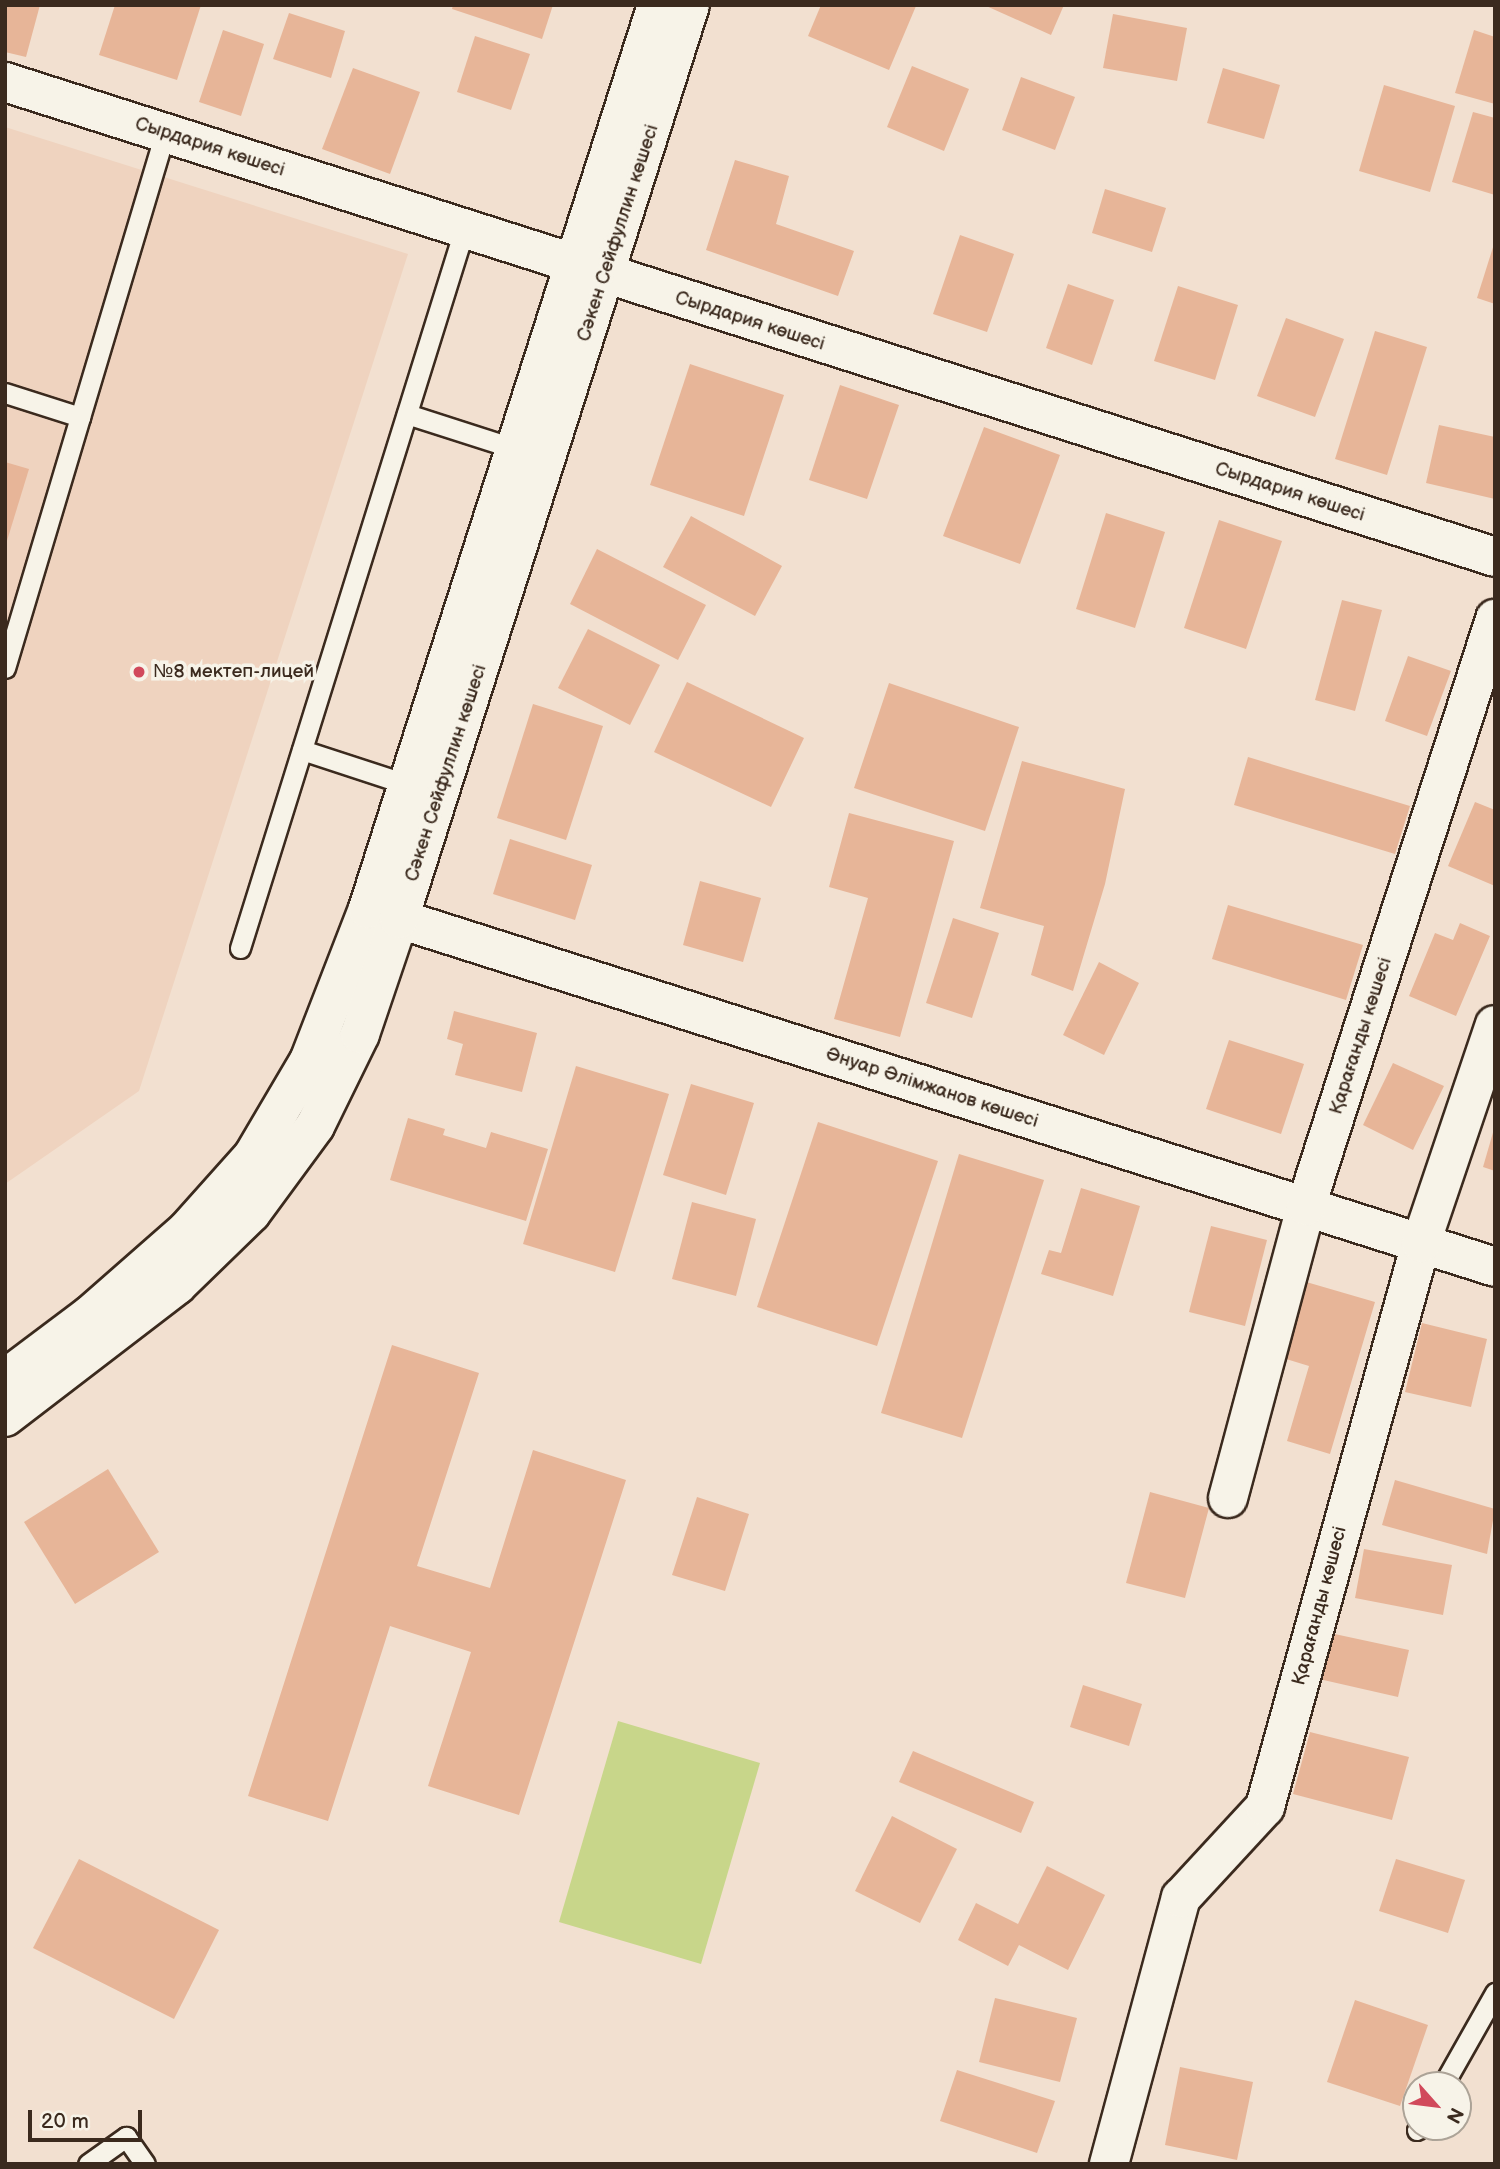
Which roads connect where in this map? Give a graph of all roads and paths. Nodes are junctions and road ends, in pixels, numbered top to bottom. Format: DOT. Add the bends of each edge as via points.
graph roads {
  1 [pos="657,5"];
  2 [pos="690,5"];
  3 [pos="5,82"];
  4 [pos="165,133"];
  5 [pos="464,230"];
  6 [pos="590,271"];
  7 [pos="5,393"];
  8 [pos="407,414"];
  9 [pos="80,417"];
  10 [pos="516,449"];
  11 [pos="1495,557"];
  12 [pos="1495,619"];
  13 [pos="5,668"];
  14 [pos="302,750"];
  15 [pos="406,784"];
  16 [pos="384,914"];
  17 [pos="240,948"];
  18 [pos="1495,1025"];
  19 [pos="1306,1206"];
  20 [pos="1421,1243"];
  21 [pos="1495,1267"];
  22 [pos="5,1379"];
  23 [pos="5,1417"];
  24 [pos="1228,1498"];
  25 [pos="1495,1993"];
  26 [pos="1451,2071"];
  27 [pos="88,2164"];
  28 [pos="145,2164"];
  29 [pos="1109,2164"];
  1 -- 6 [label="street, Сәкен Сейфуллин көшесі"];
  2 -- 6 [label="street, Сәкен Сейфуллин көшесі"];
  3 -- 4 [label="street, Сырдария көшесі"];
  4 -- 5 [label="street, Сырдария көшесі"];
  4 -- 9 [label="lane"];
  5 -- 6 [label="street, Сырдария көшесі"];
  5 -- 8 [label="lane"];
  6 -- 10 [label="street, Сәкен Сейфуллин көшесі"];
  6 -- 11 [label="street, Сырдария көшесі"];
  6 -- 16 [label="street, Сәкен Сейфуллин көшесі"];
  7 -- 9 [label="lane"];
  8 -- 10 [label="lane"];
  8 -- 14 [label="lane"];
  9 -- 13 [label="lane"];
  10 -- 15 [label="street, Сәкен Сейфуллин көшесі"];
  12 -- 19 [label="street, Қарағанды көшесі"];
  14 -- 15 [label="lane"];
  14 -- 17 [label="lane"];
  15 -- 16 [label="street, Сәкен Сейфуллин көшесі"];
  16 -- 19 [label="street, Әнуар Әлімжанов көшесі"];
  16 -- 22 [label="street, Сәкен Сейфуллин көшесі" via="309,1061 253,1156 187,1230 89,1316"];
  16 -- 23 [label="street, Сәкен Сейфуллин көшесі" via="360,1034 315,1126 251,1213 177,1285"];
  18 -- 20 [label="street, Қарағанды көшесі"];
  19 -- 20 [label="street, Әнуар Әлімжанов көшесі"];
  19 -- 24 [label="street, Қарағанды көшесі"];
  20 -- 21 [label="street, Әнуар Әлімжанов көшесі"];
  20 -- 29 [label="street, Қарағанды көшесі" via="1265,1807 1181,1898"];
  25 -- 26 [label="lane"];
  27 -- 28 [label="lane" via="126,2137"];
}
